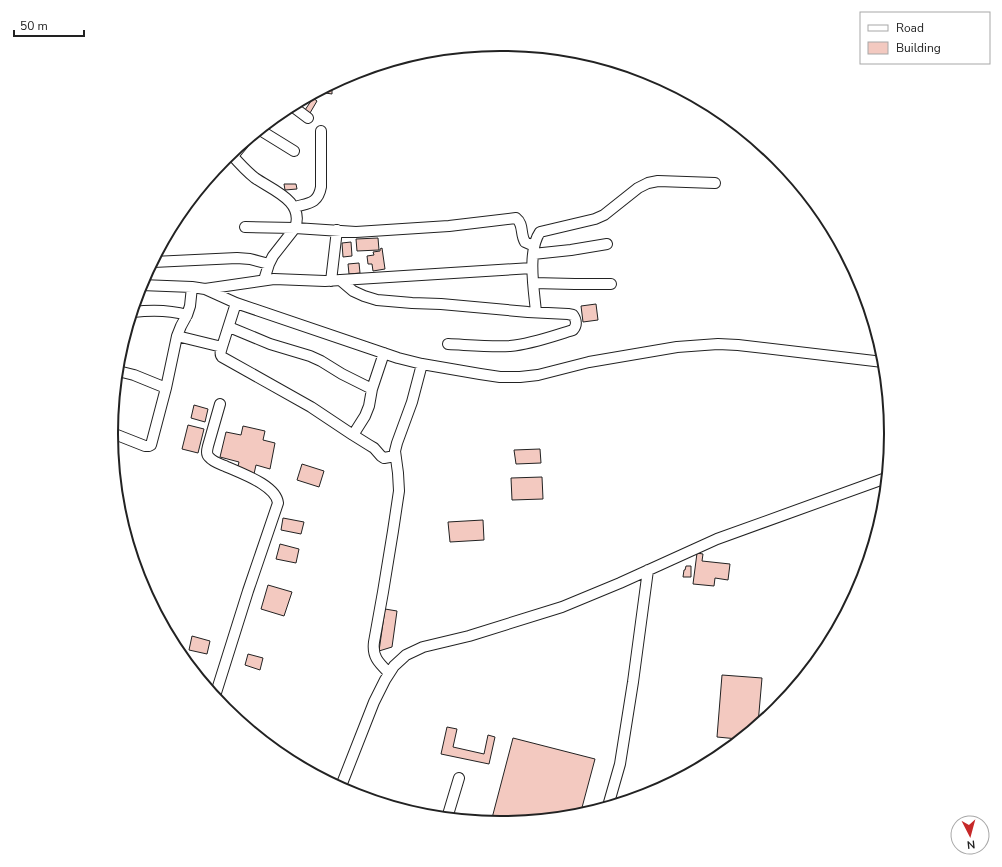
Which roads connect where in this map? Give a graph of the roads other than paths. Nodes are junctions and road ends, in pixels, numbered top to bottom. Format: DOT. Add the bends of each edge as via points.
graph roads {
  1 [pos="297,110"];
  2 [pos="308,118"];
  3 [pos="321,132"];
  4 [pos="265,133"];
  5 [pos="294,151"];
  6 [pos="236,159"];
  7 [pos="715,183"];
  8 [pos="294,207"];
  9 [pos="245,227"];
  10 [pos="295,228"];
  11 [pos="337,230"];
  12 [pos="606,244"];
  13 [pos="534,250"];
  14 [pos="159,262"];
  15 [pos="269,264"];
  16 [pos="532,268"];
  17 [pos="264,280"];
  18 [pos="336,281"];
  19 [pos="533,283"];
  20 [pos="149,284"];
  21 [pos="611,284"];
  22 [pos="192,287"];
  23 [pos="205,289"];
  24 [pos="236,303"];
  25 [pos="139,312"];
  26 [pos="536,312"];
  27 [pos="187,315"];
  28 [pos="229,327"];
  29 [pos="177,336"];
  30 [pos="448,344"];
  31 [pos="221,350"];
  32 [pos="384,353"];
  33 [pos="876,361"];
  34 [pos="422,364"];
  35 [pos="124,372"];
  36 [pos="166,388"];
  37 [pos="372,389"];
  38 [pos="220,404"];
  39 [pos="118,435"];
  40 [pos="353,435"];
  41 [pos="390,457"];
  42 [pos="880,480"];
  43 [pos="648,570"];
  44 [pos="389,673"];
  45 [pos="217,690"];
  46 [pos="460,778"];
  47 [pos="343,782"];
  48 [pos="610,800"];
  49 [pos="449,813"];
  1 -- 2 [label="street"];
  3 -- 8 [label="street" via="320,194 314,201"];
  4 -- 5 [label="street"];
  6 -- 8 [label="street" via="254,177 289,200"];
  7 -- 13 [label="street" via="648,183 604,215 540,232 536,237"];
  8 -- 10 [label="street" via="297,217"];
  9 -- 10 [label="street"];
  10 -- 11 [label="street"];
  10 -- 15 [label="street"];
  11 -- 13 [label="street" via="356,232 449,226 516,218 521,224 524,242"];
  11 -- 18 [label="street"];
  12 -- 13 [label="street" via="571,250"];
  13 -- 16 [label="street"];
  14 -- 15 [label="street" via="236,258"];
  15 -- 17 [label="street"];
  16 -- 18 [label="street"];
  16 -- 19 [label="street"];
  17 -- 18 [label="street"];
  17 -- 23 [label="street"];
  18 -- 26 [label="street" via="377,300"];
  19 -- 21 [label="street"];
  19 -- 26 [label="street"];
  20 -- 22 [label="street"];
  22 -- 23 [label="street"];
  22 -- 27 [label="street"];
  23 -- 24 [label="street"];
  24 -- 28 [label="street"];
  24 -- 32 [label="street"];
  25 -- 27 [label="street" via="179,312"];
  26 -- 30 [label="street" via="573,315 576,326 573,330 540,341 511,346"];
  27 -- 29 [label="street"];
  28 -- 31 [label="street"];
  28 -- 37 [label="street" via="270,344 310,356"];
  29 -- 31 [label="street"];
  29 -- 36 [label="street"];
  31 -- 40 [label="street" via="220,355 226,360 311,407"];
  32 -- 34 [label="street"];
  32 -- 37 [label="street"];
  33 -- 34 [label="street" via="718,344 677,347 520,377 500,377"];
  34 -- 41 [label="street" via="412,402"];
  35 -- 36 [label="street"];
  36 -- 39 [label="street" via="151,445 145,446"];
  37 -- 40 [label="street" via="365,416"];
  38 -- 45 [label="street" via="208,456 215,462 260,482 272,492 278,503"];
  40 -- 41 [label="street" via="374,448 379,455"];
  41 -- 44 [label="street" via="398,478 399,491 373,650"];
  42 -- 43 [label="street" via="717,538"];
  43 -- 44 [label="street" via="562,607 423,647 406,655"];
  43 -- 48 [label="street" via="620,764"];
  44 -- 47 [label="street" via="374,702"];
  46 -- 49 [label="street"];
}
